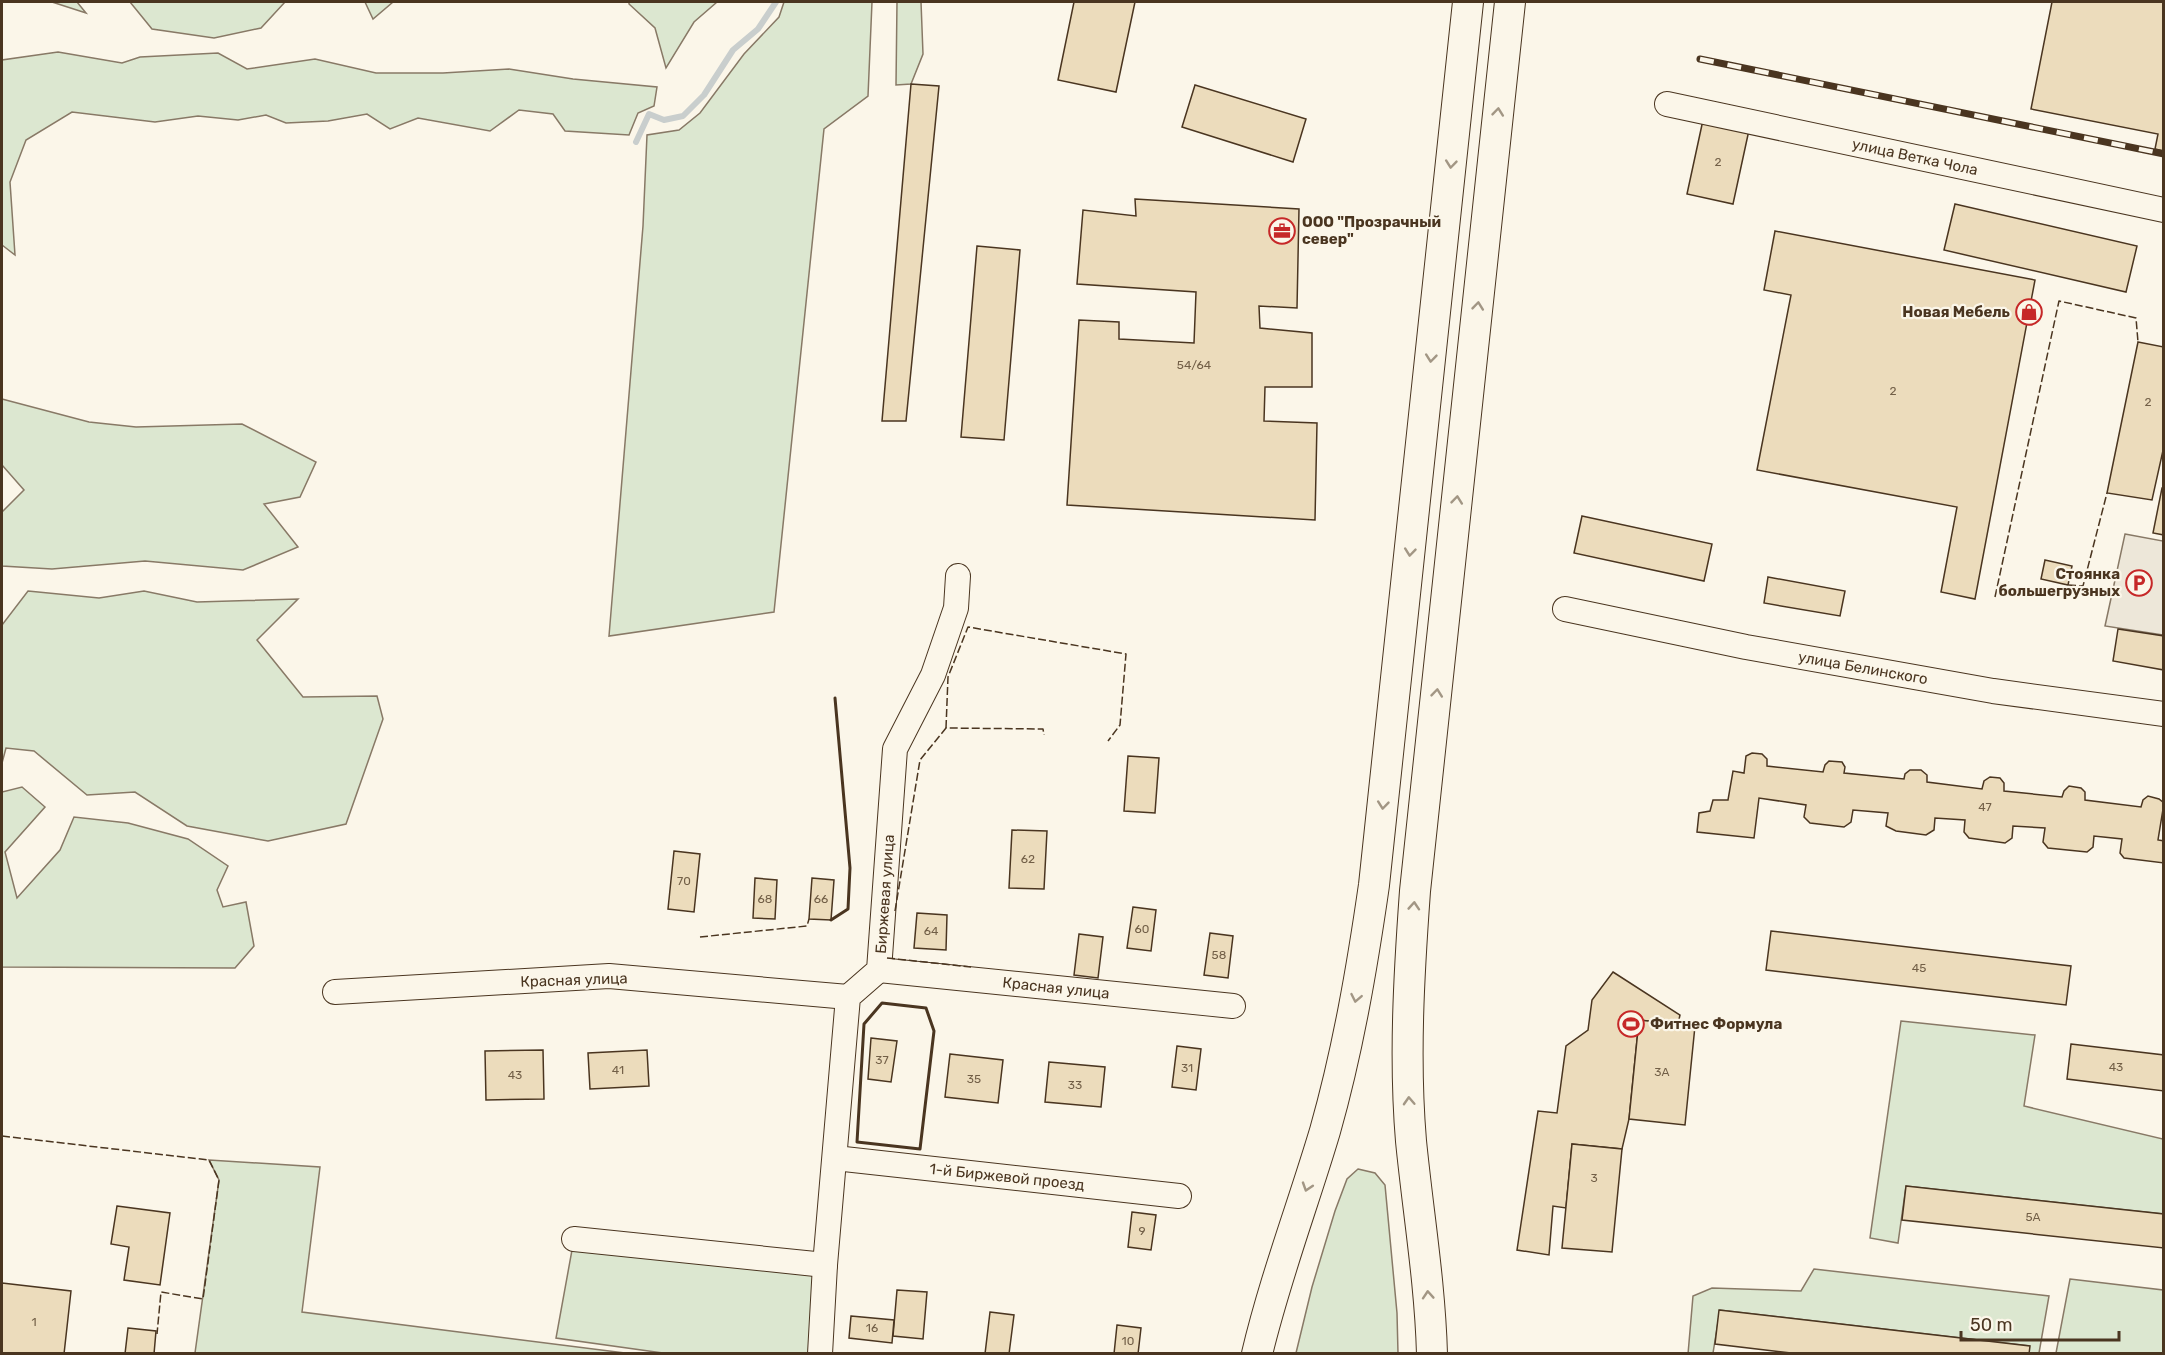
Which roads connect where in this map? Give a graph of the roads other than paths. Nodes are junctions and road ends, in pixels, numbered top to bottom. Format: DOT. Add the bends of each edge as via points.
graph roads {
  1 [pos="1468,2"];
  2 [pos="1510,2"];
  3 [pos="1667,104"];
  4 [pos="2163,210"];
  5 [pos="958,576"];
  6 [pos="1565,609"];
  7 [pos="2163,714"];
  8 [pos="879,970"];
  9 [pos="335,992"];
  10 [pos="848,997"];
  11 [pos="1233,1006"];
  12 [pos="835,1158"];
  13 [pos="1179,1196"];
  14 [pos="574,1239"];
  15 [pos="825,1264"];
  16 [pos="820,1353"];
  17 [pos="1257,1353"];
  18 [pos="1432,1353"];
  1 -- 17 [label="main road, one-way" via="1362,969 1346,1051"];
  18 -- 2 [label="main road, one-way" via="1411,1140 1409,976"];
  3 -- 4 [label="street, улица Ветка Чола"];
  5 -- 8 [label="street, Биржевая улица" via="956,608 933,675 895,749"];
  6 -- 7 [label="street, улица Белинского" via="1746,647 1993,691"];
  8 -- 10 [label="street, Биржевая улица"];
  8 -- 11 [label="street, Красная улица"];
  9 -- 10 [label="street, Красная улица" via="609,976"];
  10 -- 12 [label="street"];
  12 -- 13 [label="street, 1-й Биржевой проезд"];
  12 -- 15 [label="street"];
  14 -- 15 [label="street"];
  15 -- 16 [label="street"];
}
